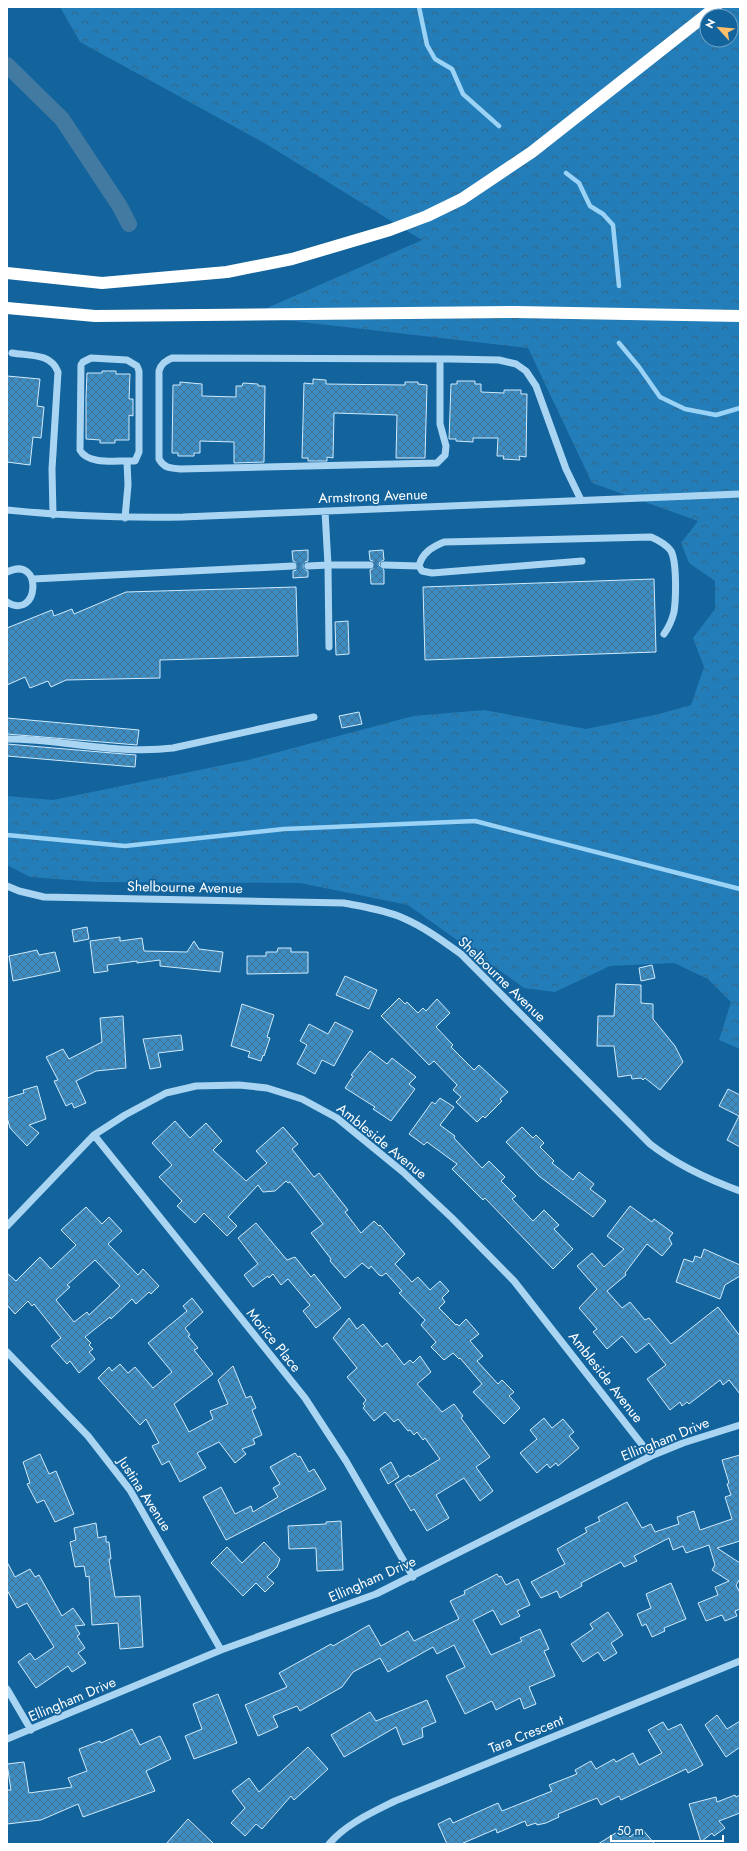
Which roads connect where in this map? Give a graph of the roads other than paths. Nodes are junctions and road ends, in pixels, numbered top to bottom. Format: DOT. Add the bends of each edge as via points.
graph roads {
  1 [pos="699,21"];
  2 [pos="7,274"];
  3 [pos="7,308"];
  4 [pos="740,316"];
  5 [pos="12,353"];
  6 [pos="440,359"];
  7 [pos="127,462"];
  8 [pos="740,494"];
  9 [pos="582,500"];
  10 [pos="7,510"];
  11 [pos="325,511"];
  12 [pos="53,515"];
  13 [pos="125,518"];
  14 [pos="582,561"];
  15 [pos="328,565"];
  16 [pos="370,565"];
  17 [pos="384,565"];
  18 [pos="293,566"];
  19 [pos="308,566"];
  20 [pos="419,566"];
  21 [pos="7,572"];
  22 [pos="33,579"];
  23 [pos="7,602"];
  24 [pos="664,634"];
  25 [pos="329,647"];
  26 [pos="314,717"];
  27 [pos="7,739"];
  28 [pos="7,886"];
  29 [pos="94,1135"];
  30 [pos="740,1192"];
  31 [pos="7,1226"];
  32 [pos="7,1352"];
  33 [pos="740,1425"];
  34 [pos="651,1456"];
  35 [pos="412,1577"];
  36 [pos="221,1650"];
  37 [pos="740,1661"];
  38 [pos="7,1689"];
  39 [pos="31,1730"];
  40 [pos="7,1739"];
  41 [pos="329,1844"];
  1 -- 2 [label="highway" via="532,152 462,199 390,230 292,259 227,272 102,283"];
  3 -- 4 [label="highway" via="95,316 516,312"];
  5 -- 12 [label="street" via="50,359 58,372 52,469"];
  6 -- 6 [label="street" via="166,360 159,371 159,459 162,465 168,468 180,469 437,463 445,455 446,446 440,424"];
  6 -- 9 [label="street" via="499,360 516,364 526,371 536,386 566,469"];
  7 -- 7 [label="street" via="92,459 80,450 81,366 91,358 127,360 137,366 139,371 139,452 135,461"];
  7 -- 13 [label="street"];
  8 -- 9 [label="street, Armstrong Avenue"];
  9 -- 11 [label="street, Armstrong Avenue"];
  10 -- 12 [label="street, Armstrong Avenue"];
  11 -- 13 [label="street, Armstrong Avenue"];
  11 -- 15 [label="street"];
  12 -- 13 [label="street, Armstrong Avenue"];
  14 -- 20 [label="street" via="432,573 422,571"];
  15 -- 16 [label="street"];
  15 -- 19 [label="street"];
  15 -- 25 [label="street"];
  17 -- 20 [label="street"];
  18 -- 22 [label="street"];
  20 -- 24 [label="street" via="428,551 444,542 651,537 662,542 671,551 675,564 674,610 669,628"];
  21 -- 22 [label="street" via="24,571"];
  22 -- 23 [label="street" via="34,591 27,601 15,605"];
  26 -- 27 [label="street" via="150,751"];
  28 -- 30 [label="street, Shelbourne Avenue" via="44,897 344,903 403,918 433,934 461,954 650,1144 707,1179"];
  29 -- 31 [label="street, Ambleside Avenue"];
  29 -- 34 [label="street, Ambleside Avenue" via="166,1093 196,1086 239,1085 267,1088 302,1099 337,1118 452,1218 514,1281"];
  29 -- 35 [label="street, Morice Place" via="305,1398 346,1461"];
  32 -- 36 [label="street, Justina Avenue" via="88,1436 130,1490"];
  33 -- 34 [label="street, Ellingham Drive"];
  34 -- 35 [label="street, Ellingham Drive"];
  35 -- 36 [label="street, Ellingham Drive" via="376,1594"];
  36 -- 39 [label="street, Ellingham Drive"];
  37 -- 41 [label="street, Tara Crescent" via="395,1801 354,1823"];
  38 -- 39 [label="street"];
  39 -- 40 [label="street, Ellingham Drive"];
}
